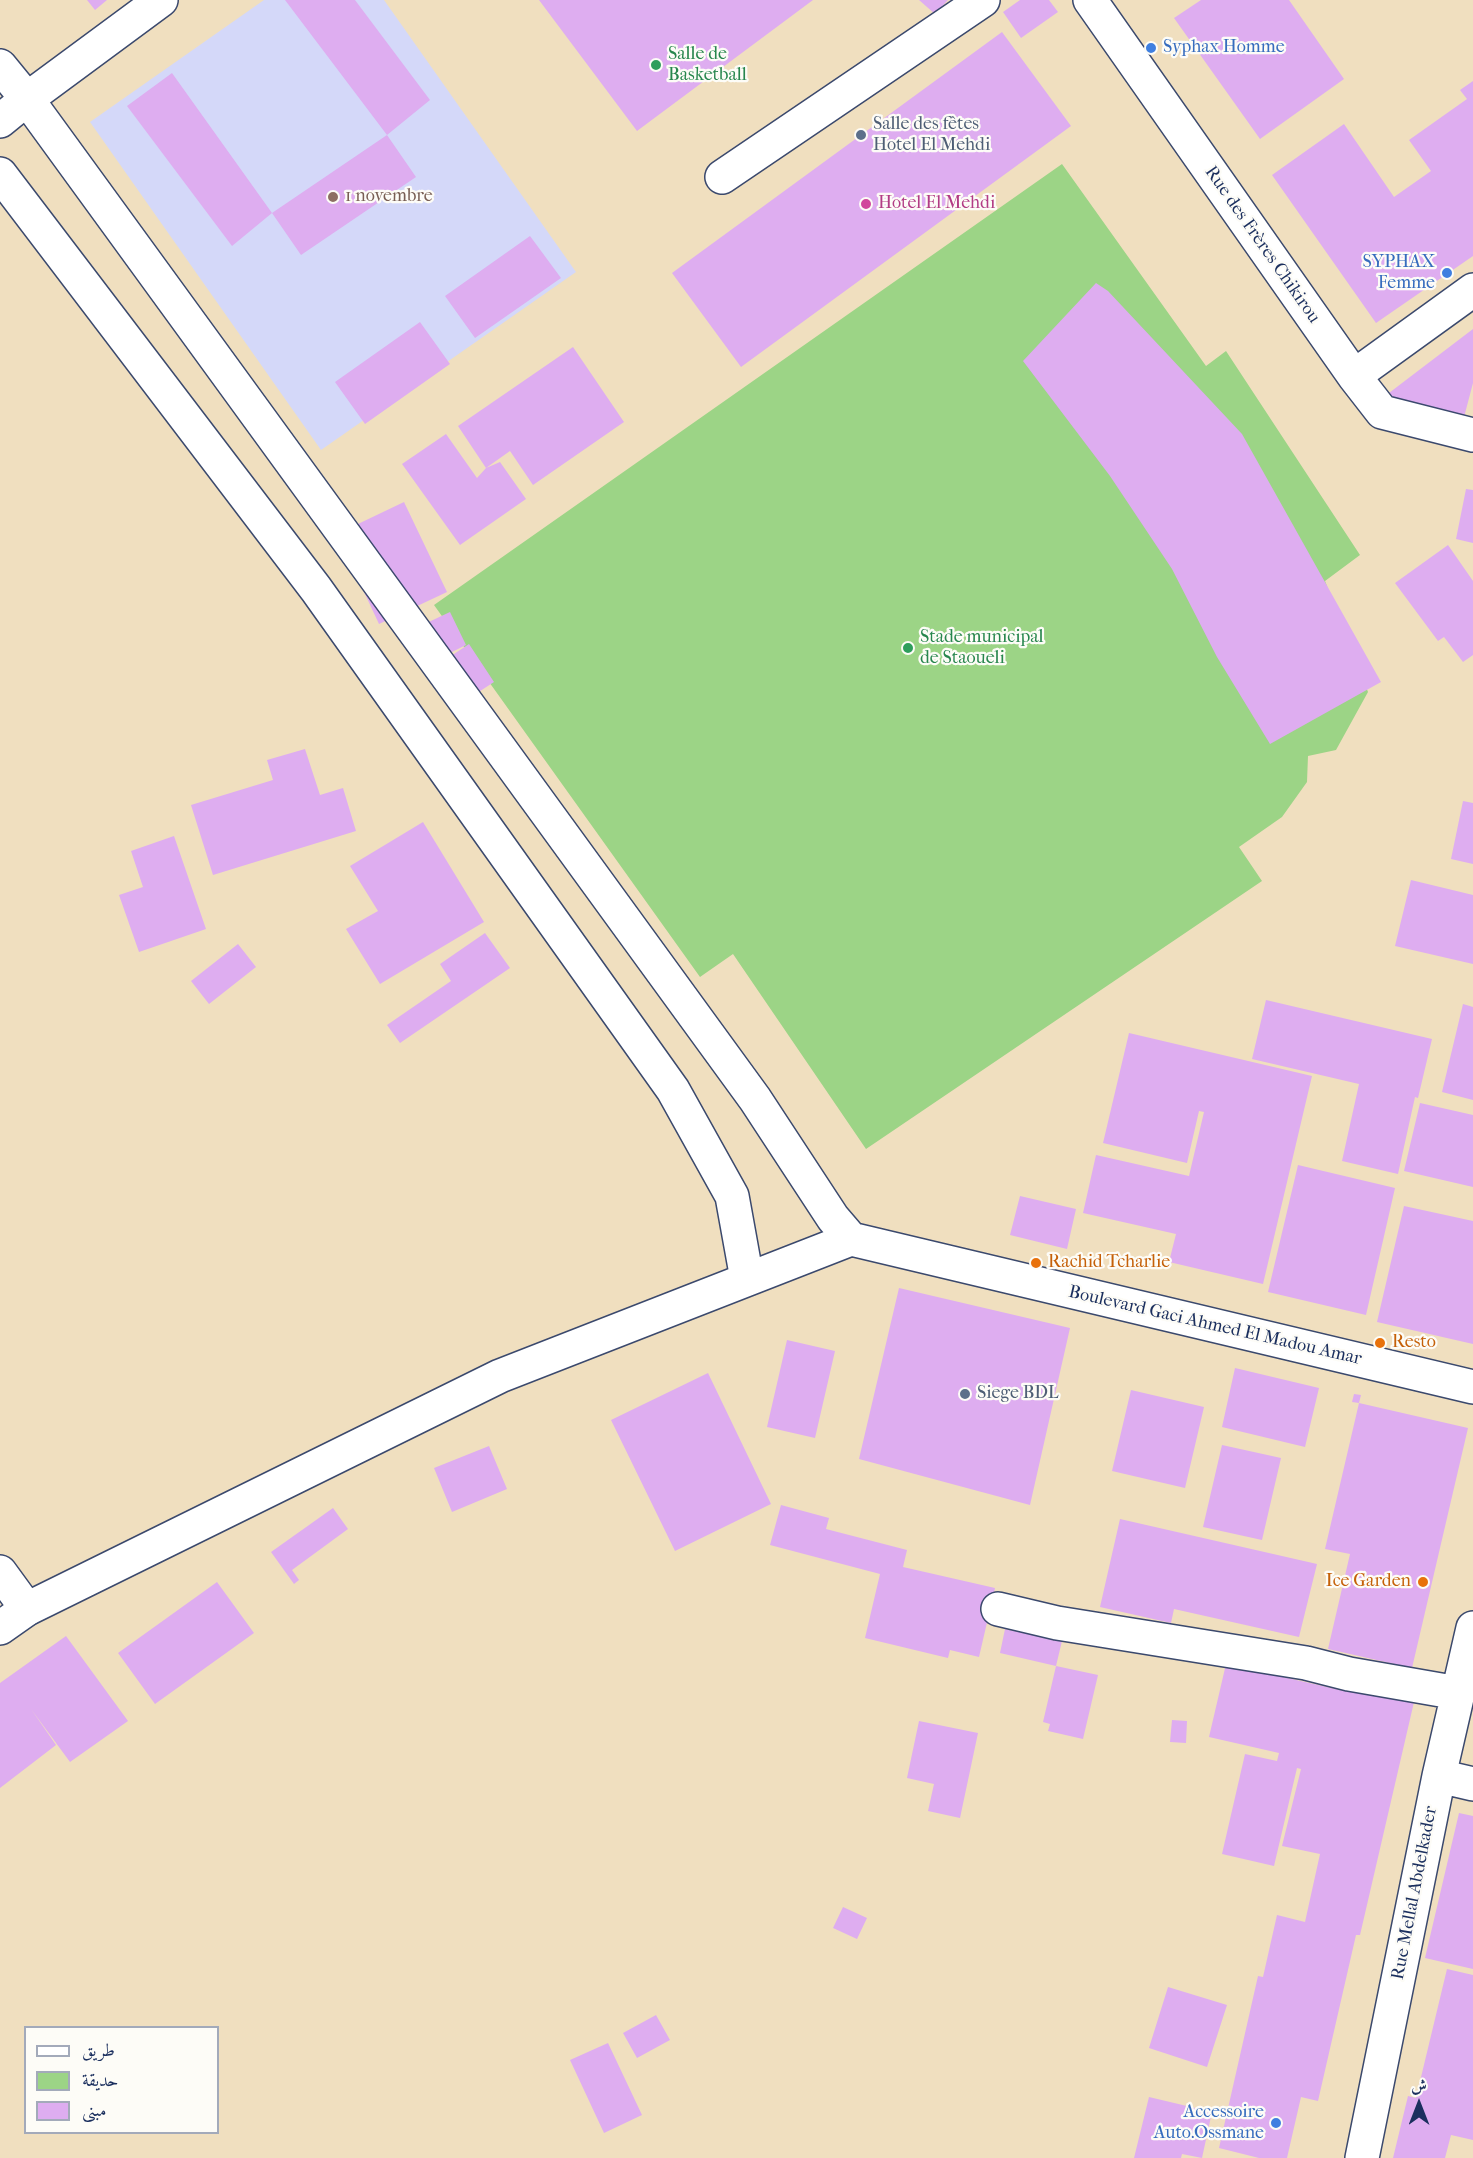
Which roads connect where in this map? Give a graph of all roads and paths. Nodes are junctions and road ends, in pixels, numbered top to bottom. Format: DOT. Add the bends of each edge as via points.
graph roads {
  1 [pos="161,0"];
  2 [pos="983,0"];
  3 [pos="1101,4"];
  4 [pos="0,66"];
  5 [pos="27,99"];
  6 [pos="0,121"];
  7 [pos="0,174"];
  8 [pos="722,177"];
  9 [pos="1473,290"];
  10 [pos="1354,376"];
  11 [pos="1473,435"];
  12 [pos="851,1239"];
  13 [pos="747,1279"];
  14 [pos="1473,1387"];
  15 [pos="0,1572"];
  16 [pos="27,1609"];
  17 [pos="998,1610"];
  18 [pos="0,1628"];
  19 [pos="1473,1629"];
  20 [pos="1458,1693"];
  21 [pos="1438,1776"];
  22 [pos="1473,1784"];
  23 [pos="1362,2158"];
  1 -- 5 [label="main road"];
  2 -- 8 [label="main road"];
  3 -- 10 [label="main road, Rue des Frères Chikirou"];
  4 -- 5 [label="main road"];
  5 -- 6 [label="main road"];
  5 -- 12 [label="main road" via="748,1089"];
  7 -- 13 [label="main road" via="316,589 674,1090 732,1196"];
  9 -- 10 [label="main road"];
  10 -- 11 [label="main road, Rue des Frères Chikirou" via="1382,412"];
  12 -- 13 [label="main road"];
  12 -- 14 [label="main road, Boulevard Gaci Ahmed El Madou Amar"];
  13 -- 16 [label="main road" via="500,1376"];
  15 -- 16 [label="main road"];
  16 -- 18 [label="main road"];
  17 -- 20 [label="main road"];
  19 -- 20 [label="main road, Rue Mellal Abdelkader"];
  20 -- 21 [label="main road, Rue Mellal Abdelkader"];
  21 -- 22 [label="main road"];
  21 -- 23 [label="main road, Rue Mellal Abdelkader"];
}
